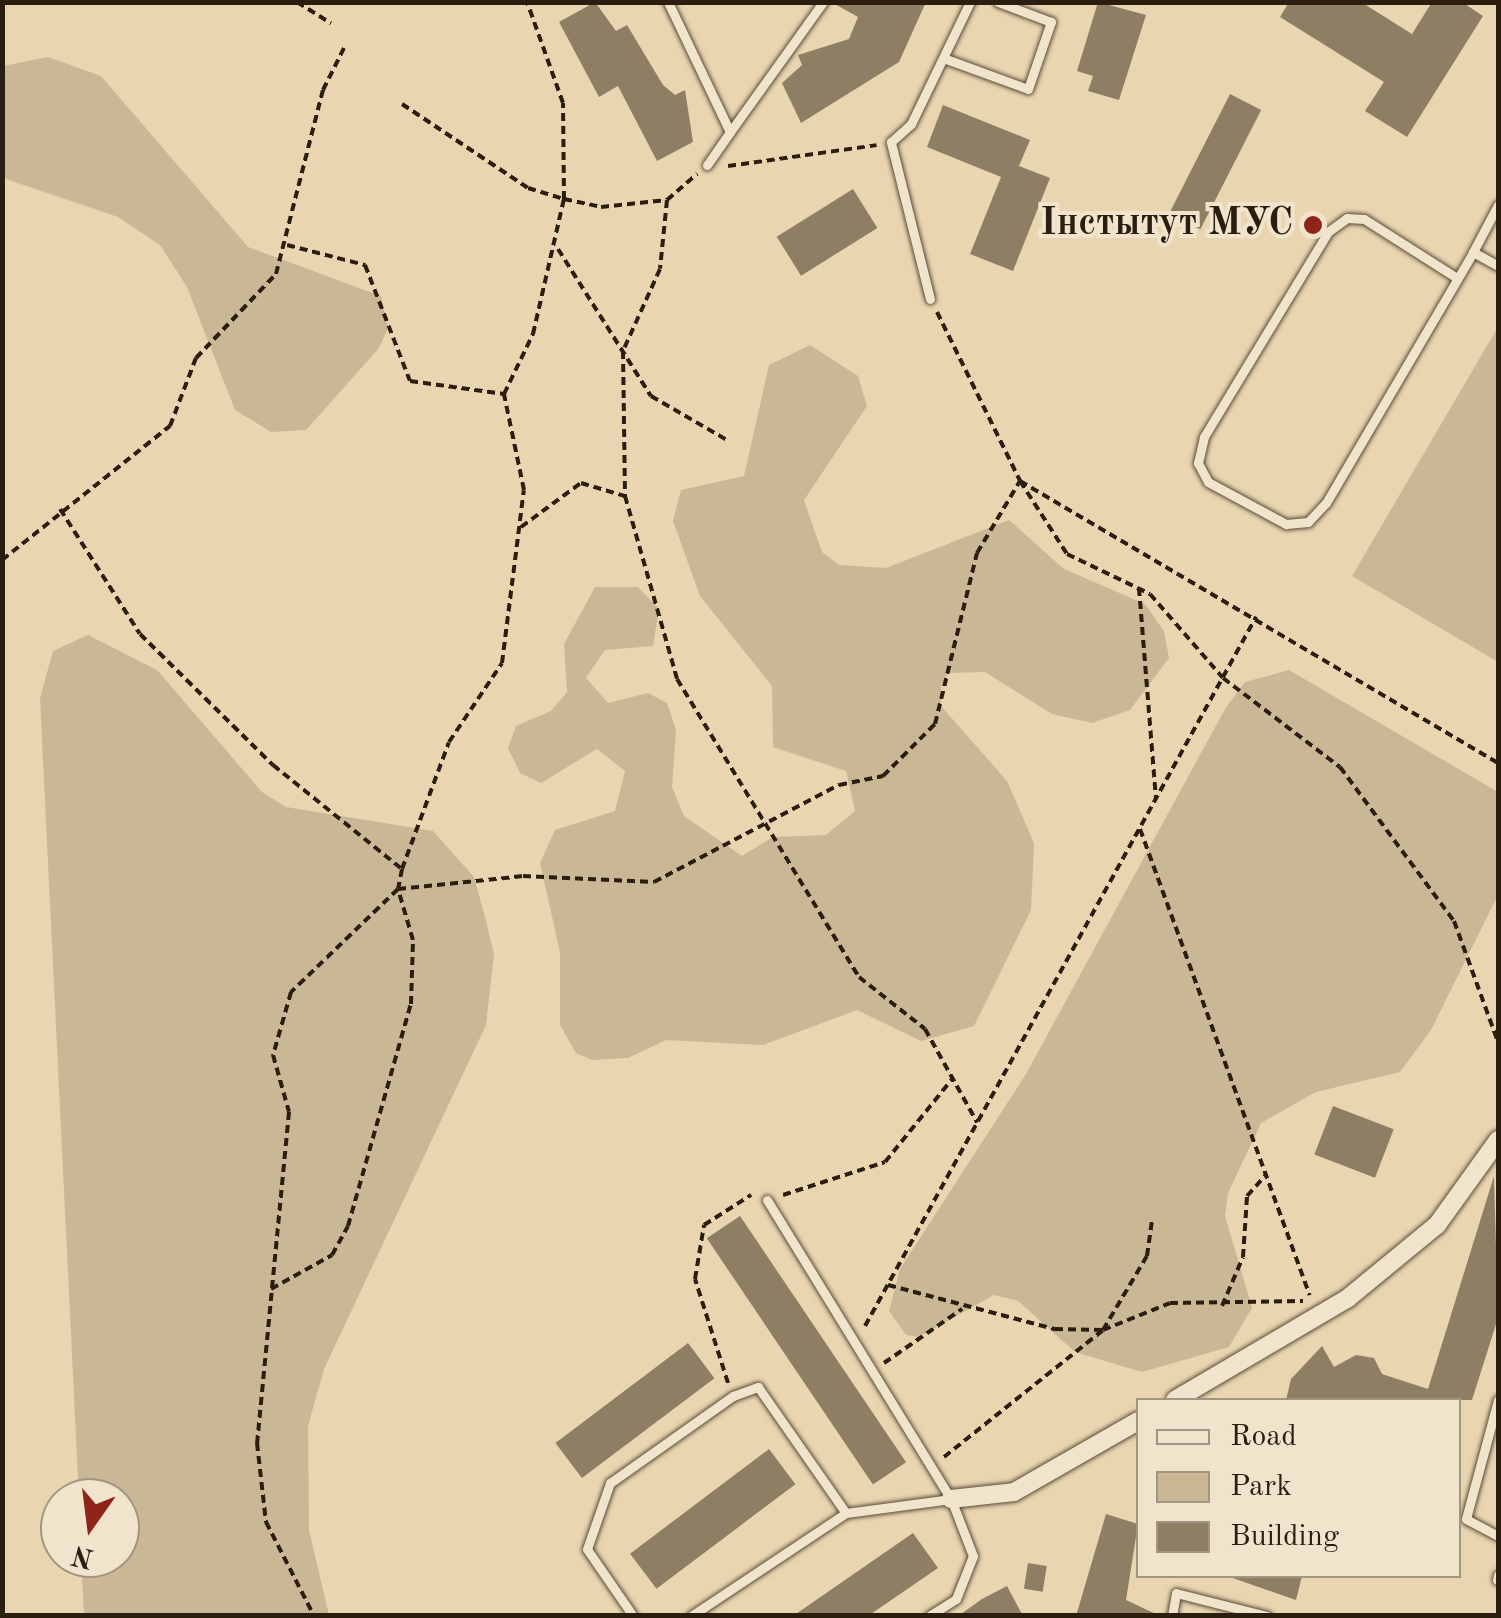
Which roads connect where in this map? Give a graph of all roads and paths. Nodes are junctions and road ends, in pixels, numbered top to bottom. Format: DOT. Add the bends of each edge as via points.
graph roads {
  1 [pos="297,2"];
  2 [pos="526,2"];
  3 [pos="668,2"];
  4 [pos="823,2"];
  5 [pos="970,2"];
  6 [pos="998,2"];
  7 [pos="331,23"];
  8 [pos="344,48"];
  9 [pos="946,58"];
  10 [pos="402,104"];
  11 [pos="730,132"];
  12 [pos="891,142"];
  13 [pos="707,165"];
  14 [pos="564,199"];
  15 [pos="667,200"];
  16 [pos="1498,205"];
  17 [pos="286,244"];
  18 [pos="558,249"];
  19 [pos="1473,252"];
  20 [pos="1498,266"];
  21 [pos="1457,278"];
  22 [pos="930,300"];
  23 [pos="623,351"];
  24 [pos="504,394"];
  25 [pos="727,440"];
  26 [pos="1020,480"];
  27 [pos="625,496"];
  28 [pos="60,509"];
  29 [pos="519,528"];
  30 [pos="2,560"];
  31 [pos="1139,586"];
  32 [pos="1256,617"];
  33 [pos="1223,678"];
  34 [pos="1498,763"];
  35 [pos="1156,798"];
  36 [pos="762,825"];
  37 [pos="1140,829"];
  38 [pos="402,869"];
  39 [pos="398,889"];
  40 [pos="1498,1042"];
  41 [pos="978,1122"];
  42 [pos="1498,1140"];
  43 [pos="1266,1175"];
  44 [pos="767,1200"];
  45 [pos="1152,1220"];
  46 [pos="886,1284"];
  47 [pos="271,1289"];
  48 [pos="1222,1306"];
  49 [pos="962,1309"];
  50 [pos="1103,1330"];
  51 [pos="855,1345"];
  52 [pos="873,1370"];
  53 [pos="1178,1398"];
  54 [pos="1498,1400"];
  55 [pos="1136,1422"];
  56 [pos="933,1467"];
  57 [pos="951,1498"];
  58 [pos="846,1513"];
  59 [pos="1498,1536"];
  60 [pos="314,1616"];
  61 [pos="633,1616"];
  62 [pos="690,1616"];
  63 [pos="929,1616"];
  64 [pos="1172,1616"];
  65 [pos="1267,1616"];
  1 -- 7 [label="path"];
  2 -- 14 [label="path" via="563,103"];
  3 -- 11 [label="lane"];
  4 -- 11 [label="lane"];
  5 -- 9 [label="lane"];
  6 -- 9 [label="lane" via="1051,22 1028,89"];
  8 -- 17 [label="path" via="322,90"];
  9 -- 12 [label="lane"];
  10 -- 14 [label="path" via="528,188"];
  11 -- 13 [label="lane"];
  12 -- 13 [label="path" via="755,166"];
  12 -- 22 [label="lane"];
  13 -- 15 [label="path"];
  14 -- 15 [label="path" via="602,208"];
  14 -- 18 [label="path"];
  15 -- 23 [label="path" via="660,269"];
  16 -- 19 [label="lane"];
  17 -- 24 [label="path" via="365,265 410,381"];
  17 -- 28 [label="path" via="276,274 196,358 170,426"];
  18 -- 23 [label="path"];
  18 -- 24 [label="path"];
  19 -- 20 [label="lane"];
  19 -- 21 [label="lane"];
  21 -- 21 [label="lane" via="1308,522 1286,524 1208,482 1198,463 1204,437 1328,232 1347,218 1364,219"];
  22 -- 26 [label="path"];
  23 -- 25 [label="path" via="651,396"];
  23 -- 27 [label="path"];
  24 -- 29 [label="path" via="524,490"];
  26 -- 31 [label="path" via="1066,554"];
  26 -- 32 [label="path"];
  26 -- 36 [label="path" via="977,552 935,724 883,776 839,785"];
  27 -- 29 [label="path" via="582,483"];
  27 -- 36 [label="path" via="677,678"];
  28 -- 30 [label="path"];
  28 -- 38 [label="path" via="140,634 273,765"];
  29 -- 38 [label="path" via="502,663 449,742"];
  31 -- 33 [label="path"];
  31 -- 35 [label="path"];
  32 -- 33 [label="path"];
  32 -- 34 [label="path"];
  33 -- 35 [label="path"];
  33 -- 40 [label="path" via="1340,768 1454,920"];
  35 -- 37 [label="path"];
  36 -- 39 [label="path" via="654,882 523,876"];
  36 -- 41 [label="path" via="859,977 926,1029"];
  37 -- 41 [label="path"];
  37 -- 43 [label="path"];
  38 -- 39 [label="path"];
  39 -- 47 [label="path" via="413,940 410,1004 348,1226 332,1254"];
  39 -- 47 [label="path" via="291,992 273,1055 290,1112"];
  41 -- 46 [label="path"];
  42 -- 53 [label="street" via="1437,1225 1348,1298"];
  43 -- 48 [label="path" via="1248,1196 1242,1257"];
  43 -- 48 [label="path" via="1312,1300"];
  44 -- 51 [label="lane"];
  45 -- 50 [label="path" via="1148,1256"];
  46 -- 49 [label="path"];
  46 -- 51 [label="path"];
  47 -- 60 [label="path" via="257,1443 266,1522"];
  48 -- 50 [label="path" via="1170,1303"];
  49 -- 50 [label="path"];
  49 -- 52 [label="path"];
  50 -- 56 [label="path"];
  51 -- 52 [label="lane"];
  52 -- 56 [label="lane"];
  54 -- 59 [label="lane" via="1466,1519"];
  55 -- 57 [label="street" via="1014,1492"];
  56 -- 57 [label="lane"];
  57 -- 58 [label="lane"];
  57 -- 63 [label="lane" via="973,1556 956,1599"];
  58 -- 61 [label="lane" via="758,1387 733,1396 610,1484 587,1548"];
  58 -- 62 [label="lane"];
  64 -- 65 [label="lane" via="1176,1593"];
}
